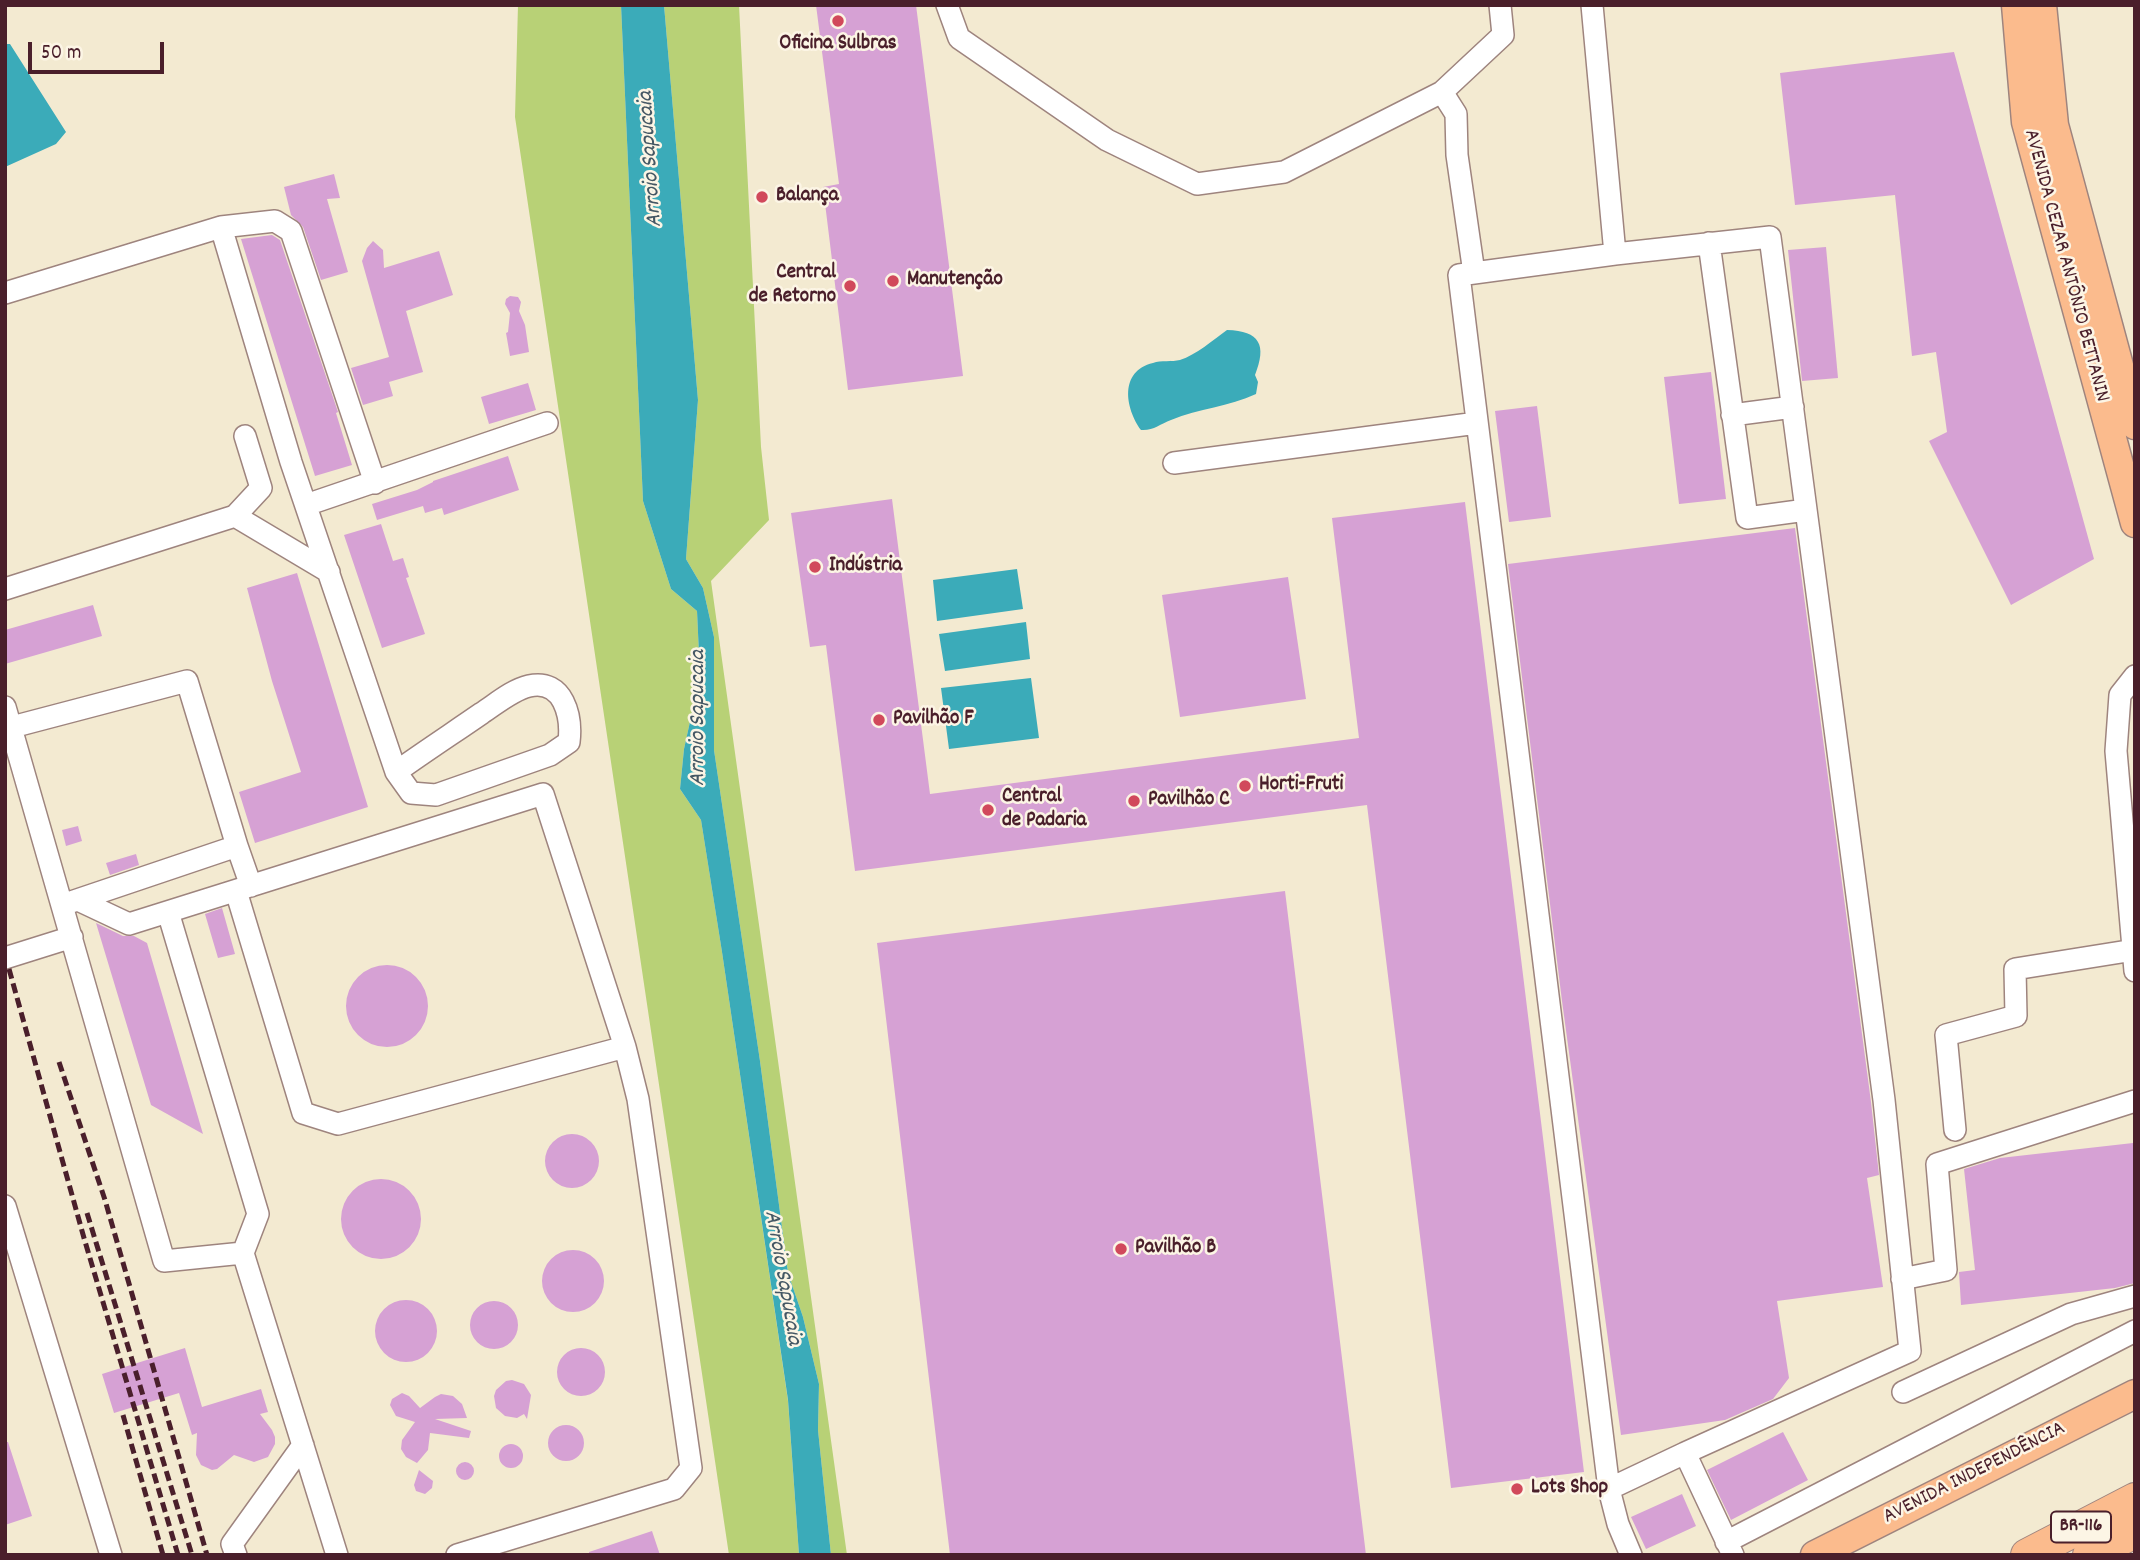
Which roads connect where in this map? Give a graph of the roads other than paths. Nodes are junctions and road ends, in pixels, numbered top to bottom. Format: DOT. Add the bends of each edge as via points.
graph roads {
  1 [pos="947,5"];
  2 [pos="1500,5"];
  3 [pos="1592,5"];
  4 [pos="2016,5"];
  5 [pos="2042,5"];
  6 [pos="1442,92"];
  7 [pos="221,227"];
  8 [pos="1709,243"];
  9 [pos="1615,254"];
  10 [pos="1474,273"];
  11 [pos="5,293"];
  12 [pos="1793,407"];
  13 [pos="1732,415"];
  14 [pos="547,423"];
  15 [pos="1477,423"];
  16 [pos="2135,425"];
  17 [pos="245,436"];
  18 [pos="1174,463"];
  19 [pos="375,483"];
  20 [pos="306,505"];
  21 [pos="1806,510"];
  22 [pos="234,516"];
  23 [pos="2135,523"];
  24 [pos="329,572"];
  25 [pos="5,589"];
  26 [pos="2135,676"];
  27 [pos="8,717"];
  28 [pos="396,772"];
  29 [pos="237,846"];
  30 [pos="244,889"];
  31 [pos="70,902"];
  32 [pos="168,912"];
  33 [pos="72,937"];
  34 [pos="5,958"];
  35 [pos="2134,960"];
  36 [pos="625,1047"];
  37 [pos="2135,1101"];
  38 [pos="1955,1130"];
  39 [pos="5,1206"];
  40 [pos="243,1253"];
  41 [pos="1902,1279"];
  42 [pos="2135,1296"];
  43 [pos="2135,1331"];
  44 [pos="1903,1392"];
  45 [pos="2135,1394"];
  46 [pos="303,1445"];
  47 [pos="1685,1453"];
  48 [pos="1609,1489"];
  49 [pos="2135,1499"];
  50 [pos="2135,1532"];
  51 [pos="1729,1548"];
  52 [pos="111,1555"];
  53 [pos="236,1555"];
  54 [pos="337,1555"];
  55 [pos="457,1555"];
  56 [pos="1631,1555"];
  57 [pos="1815,1555"];
  58 [pos="2027,1555"];
  59 [pos="2089,1555"];
  1 -- 6 [label="street" via="959,38 1107,140 1197,184 1284,172"];
  2 -- 6 [label="street" via="1503,35"];
  3 -- 9 [label="street"];
  4 -- 23 [label="main road, AVENIDA CEZAR ANTÔNIO BETTANIN" via="2026,122"];
  5 -- 16 [label="main road, AVENIDA CEZAR ANTÔNIO BETTANIN" via="2054,125"];
  6 -- 10 [label="street" via="1456,114 1457,155"];
  7 -- 11 [label="street"];
  7 -- 19 [label="street" via="275,221 291,231"];
  7 -- 20 [label="street"];
  8 -- 9 [label="street"];
  8 -- 12 [label="street" via="1770,236"];
  8 -- 13 [label="street"];
  9 -- 10 [label="street"];
  10 -- 15 [label="street" via="1458,275"];
  12 -- 13 [label="street"];
  12 -- 21 [label="street"];
  13 -- 21 [label="street" via="1747,518"];
  14 -- 19 [label="street" via="419,457"];
  15 -- 18 [label="street"];
  15 -- 48 [label="street"];
  17 -- 22 [label="street" via="261,488"];
  19 -- 20 [label="street"];
  20 -- 24 [label="street"];
  21 -- 41 [label="street" via="1884,1100"];
  22 -- 24 [label="street"];
  22 -- 25 [label="street"];
  24 -- 28 [label="street"];
  26 -- 35 [label="street" via="2120,695 2116,751"];
  27 -- 29 [label="street" via="187,681"];
  27 -- 31 [label="street"];
  28 -- 28 [label="street" via="530,685 549,687 566,703 569,742 550,755 436,795 411,793"];
  29 -- 30 [label="street"];
  29 -- 31 [label="street"];
  30 -- 32 [label="street"];
  30 -- 36 [label="street" via="303,1113 338,1124"];
  30 -- 36 [label="street" via="542,794"];
  31 -- 32 [label="street" via="130,924"];
  31 -- 33 [label="street"];
  32 -- 40 [label="street" via="258,1214"];
  33 -- 34 [label="street"];
  33 -- 40 [label="street" via="164,1261"];
  35 -- 38 [label="street" via="2015,968 2016,1016 1946,1035"];
  36 -- 55 [label="street" via="638,1099 691,1468 674,1489"];
  37 -- 41 [label="street" via="1937,1164 1946,1270"];
  39 -- 52 [label="street"];
  40 -- 46 [label="street"];
  41 -- 47 [label="street" via="1910,1351"];
  42 -- 44 [label="street" via="2071,1314"];
  43 -- 51 [label="street"];
  45 -- 57 [label="main road, AVENIDA INDEPENDÊNCIA"];
  46 -- 53 [label="street" via="232,1544"];
  46 -- 54 [label="street"];
  47 -- 48 [label="street"];
  47 -- 51 [label="street"];
  48 -- 56 [label="street"];
  49 -- 58 [label="highway, BR-116"];
  50 -- 59 [label="highway, BR-116"];
}
